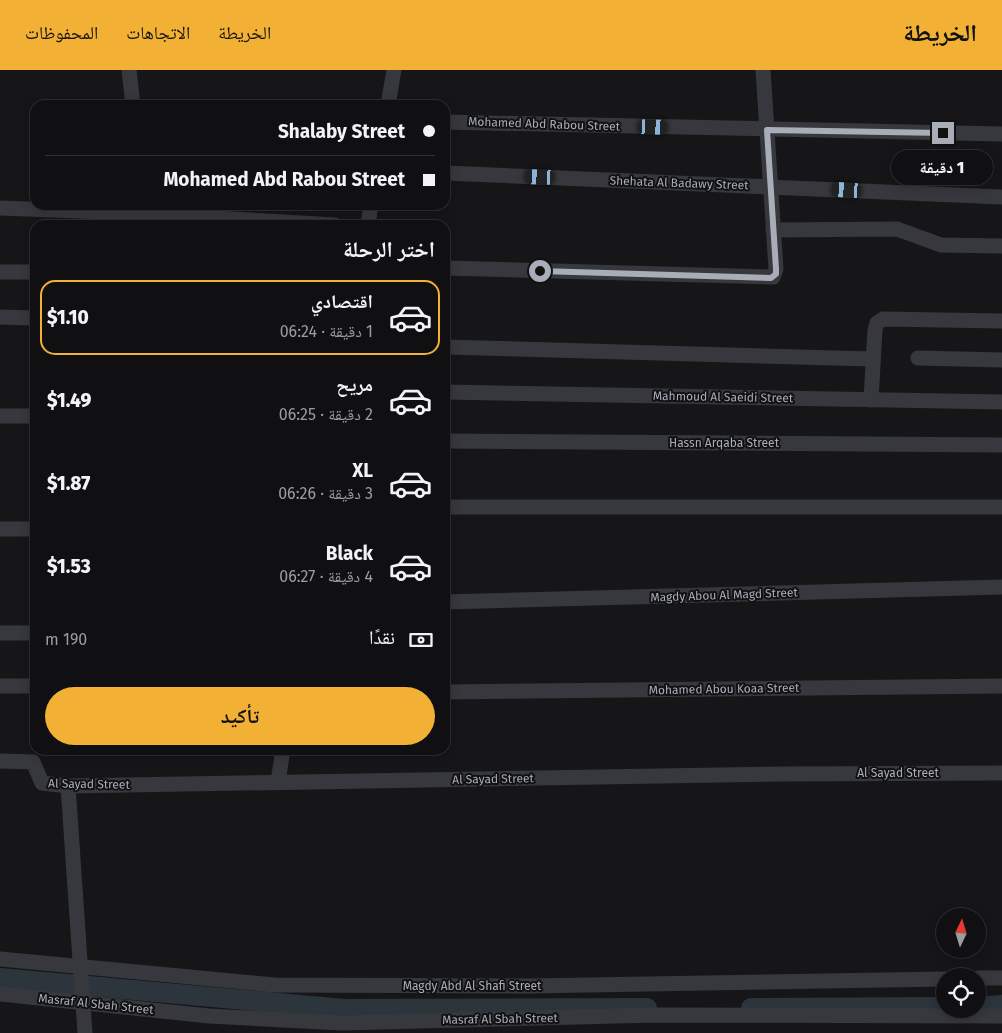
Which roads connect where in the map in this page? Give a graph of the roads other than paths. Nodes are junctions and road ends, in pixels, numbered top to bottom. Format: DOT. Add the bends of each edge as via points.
graph roads {
  1 [pos="129,70"];
  2 [pos="394,70"];
  3 [pos="763,70"];
  4 [pos="132,100"];
  5 [pos="389,100"];
  6 [pos="450,122"];
  7 [pos="767,130"];
  8 [pos="1002,134"];
  9 [pos="450,173"];
  10 [pos="770,187"];
  11 [pos="1002,197"];
  12 [pos="0,208"];
  13 [pos="30,209"];
  14 [pos="53,210"];
  15 [pos="250,220"];
  16 [pos="773,230"];
  17 [pos="1002,246"];
  18 [pos="450,268"];
  19 [pos="0,272"];
  20 [pos="30,272"];
  21 [pos="0,317"];
  22 [pos="30,318"];
  23 [pos="1002,321"];
  24 [pos="450,347"];
  25 [pos="918,358"];
  26 [pos="874,359"];
  27 [pos="1002,360"];
  28 [pos="450,392"];
  29 [pos="871,400"];
  30 [pos="1002,402"];
  31 [pos="0,416"];
  32 [pos="30,416"];
  33 [pos="450,441"];
  34 [pos="1002,445"];
  35 [pos="450,507"];
  36 [pos="1002,507"];
  37 [pos="0,529"];
  38 [pos="30,529"];
  39 [pos="1002,587"];
  40 [pos="450,602"];
  41 [pos="0,633"];
  42 [pos="30,633"];
  43 [pos="0,686"];
  44 [pos="30,686"];
  45 [pos="1002,686"];
  46 [pos="450,692"];
  47 [pos="282,755"];
  48 [pos="0,761"];
  49 [pos="1002,773"];
  50 [pos="278,781"];
  51 [pos="68,786"];
  52 [pos="0,959"];
  53 [pos="79,965"];
  54 [pos="986,978"];
  55 [pos="1002,978"];
  56 [pos="936,979"];
  57 [pos="0,994"];
  58 [pos="81,1001"];
  59 [pos="1002,1016"];
  60 [pos="85,1033"];
  1 -- 4 [label="street"];
  2 -- 5 [label="street"];
  3 -- 7 [label="street"];
  6 -- 7 [label="street, Mohamed Abd Rabou Street"];
  7 -- 8 [label="street, Mohamed Abd Rabou Street"];
  7 -- 10 [label="street"];
  9 -- 10 [label="street, Shehata Al Badawy Street"];
  10 -- 11 [label="street, Shehata Al Badawy Street"];
  10 -- 16 [label="street"];
  12 -- 13 [label="street"];
  14 -- 15 [label="street"];
  16 -- 17 [label="street" via="897,229 941,245"];
  16 -- 18 [label="street" via="774,276 771,278"];
  19 -- 20 [label="street"];
  21 -- 22 [label="street"];
  23 -- 26 [label="street" via="883,319 876,326"];
  24 -- 26 [label="street"];
  25 -- 27 [label="street"];
  26 -- 29 [label="street"];
  28 -- 29 [label="street, Mahmoud Al Saeidi Street"];
  29 -- 30 [label="street, Mahmoud Al Saeidi Street"];
  31 -- 32 [label="street"];
  33 -- 34 [label="street, Hassn Arqaba Street"];
  35 -- 36 [label="street"];
  37 -- 38 [label="street"];
  39 -- 40 [label="street, Magdy Abou Al Magd Street"];
  41 -- 42 [label="street"];
  43 -- 44 [label="street"];
  45 -- 46 [label="street, Mohamed Abou Koaa Street"];
  47 -- 50 [label="street"];
  48 -- 51 [label="street, Al Sayad Street" via="33,762 42,783"];
  49 -- 50 [label="street, Al Sayad Street"];
  50 -- 51 [label="street, Al Sayad Street"];
  51 -- 53 [label="street"];
  52 -- 53 [label="street, Magdy Abd Al Shafi Street"];
  53 -- 56 [label="street, Magdy Abd Al Shafi Street" via="190,979 274,985 520,986"];
  53 -- 58 [label="street"];
  54 -- 55 [label="street"];
  57 -- 58 [label="street, Masraf Al Sbah Street"];
  58 -- 59 [label="street, Masraf Al Sbah Street" via="209,1016 342,1023 656,1015"];
  58 -- 60 [label="street"];
}
